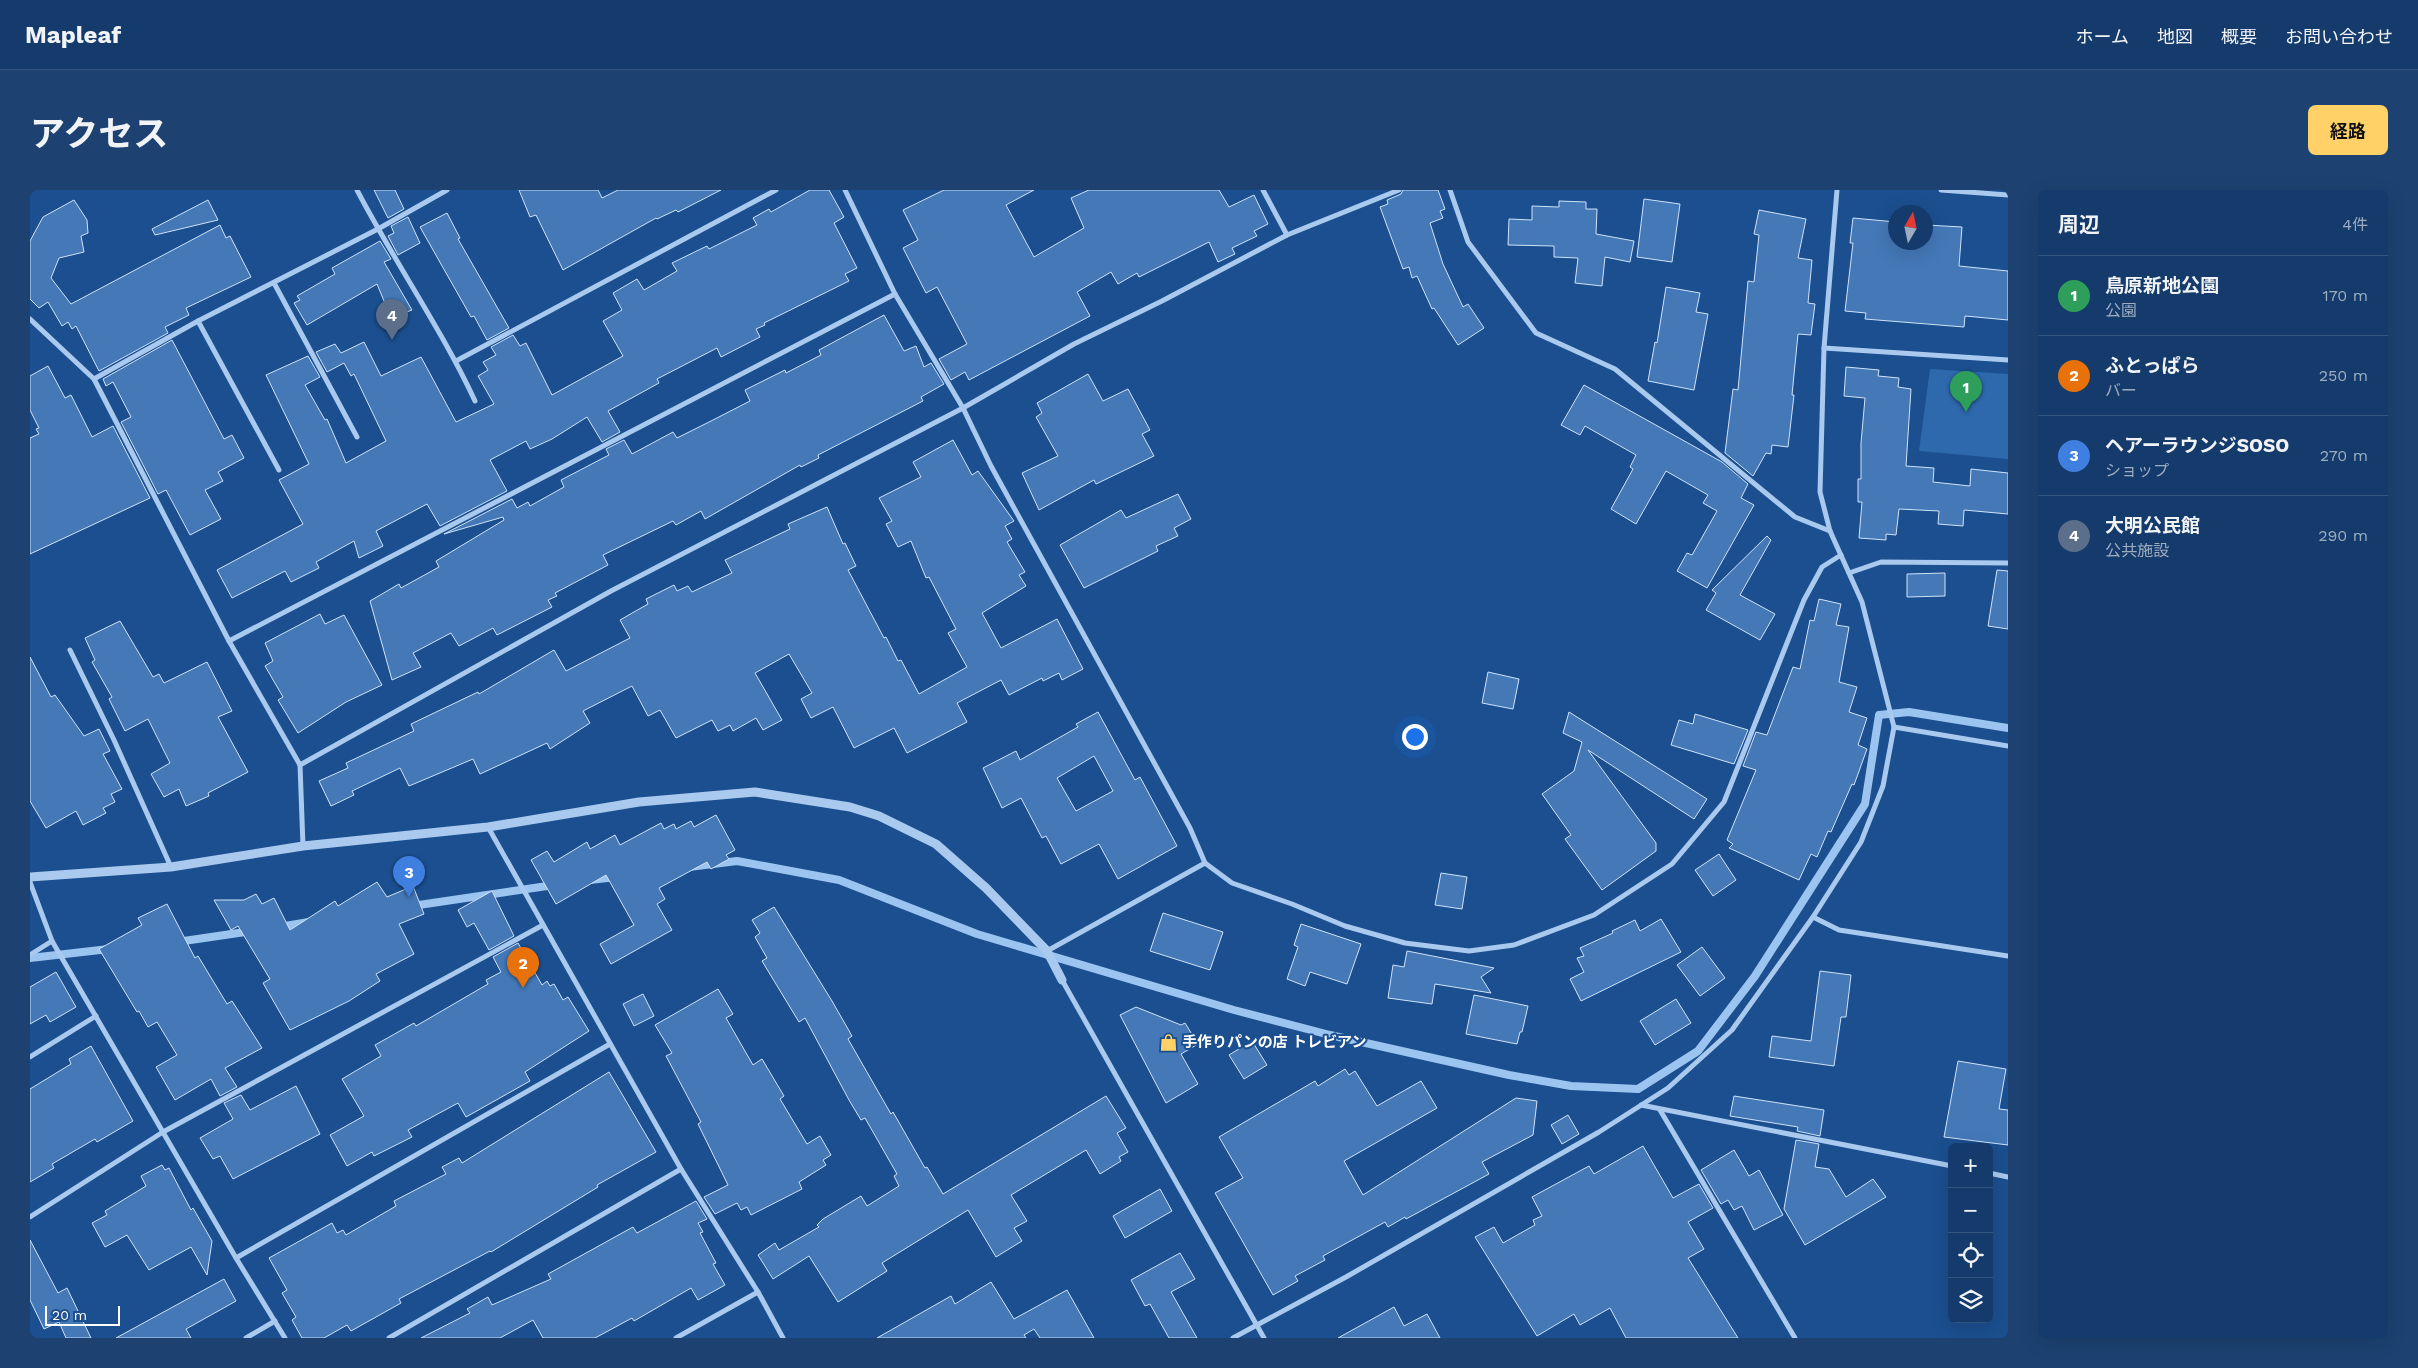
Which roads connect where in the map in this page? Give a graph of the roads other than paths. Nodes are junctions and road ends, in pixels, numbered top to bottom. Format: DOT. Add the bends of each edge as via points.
graph roads {
  1 [pos="357,190"];
  2 [pos="446,190"];
  3 [pos="776,190"];
  4 [pos="845,190"];
  5 [pos="1263,190"];
  6 [pos="1399,190"];
  7 [pos="1450,190"];
  8 [pos="1837,190"];
  9 [pos="1941,190"];
  10 [pos="2008,195"];
  11 [pos="378,229"];
  12 [pos="1287,235"];
  13 [pos="274,283"];
  14 [pos="895,294"];
  15 [pos="30,319"];
  16 [pos="198,321"];
  17 [pos="1824,348"];
  18 [pos="2008,360"];
  19 [pos="456,361"];
  20 [pos="94,380"];
  21 [pos="474,401"];
  22 [pos="962,408"];
  23 [pos="357,437"];
  24 [pos="279,470"];
  25 [pos="1830,532"];
  26 [pos="1841,555"];
  27 [pos="2008,563"];
  28 [pos="1849,573"];
  29 [pos="230,641"];
  30 [pos="70,650"];
  31 [pos="1894,727"];
  32 [pos="2008,746"];
  33 [pos="300,765"];
  34 [pos="488,827"];
  35 [pos="304,846"];
  36 [pos="1206,863"];
  37 [pos="171,867"];
  38 [pos="30,877"];
  39 [pos="30,882"];
  40 [pos="1813,917"];
  41 [pos="543,925"];
  42 [pos="52,941"];
  43 [pos="1047,952"];
  44 [pos="30,955"];
  45 [pos="2008,956"];
  46 [pos="1062,980"];
  47 [pos="96,1016"];
  48 [pos="610,1044"];
  49 [pos="30,1056"];
  50 [pos="1641,1105"];
  51 [pos="1660,1110"];
  52 [pos="163,1132"];
  53 [pos="1948,1165"];
  54 [pos="681,1169"];
  55 [pos="1993,1174"];
  56 [pos="2008,1177"];
  57 [pos="30,1217"];
  58 [pos="236,1258"];
  59 [pos="758,1292"];
  60 [pos="275,1321"];
  61 [pos="1256,1324"];
  62 [pos="246,1338"];
  63 [pos="285,1338"];
  64 [pos="389,1338"];
  65 [pos="676,1338"];
  66 [pos="783,1338"];
  67 [pos="1233,1338"];
  68 [pos="1264,1338"];
  69 [pos="1795,1338"];
  1 -- 11 [label="street"];
  2 -- 11 [label="street"];
  3 -- 19 [label="street"];
  4 -- 14 [label="street"];
  5 -- 12 [label="street"];
  6 -- 12 [label="street"];
  7 -- 25 [label="street" via="1468,242 1536,333 1615,369 1795,517"];
  8 -- 17 [label="street"];
  9 -- 10 [label="street"];
  11 -- 13 [label="street"];
  11 -- 19 [label="street"];
  12 -- 22 [label="street" via="1162,302 1074,344"];
  13 -- 16 [label="street"];
  13 -- 23 [label="street"];
  14 -- 22 [label="street"];
  14 -- 29 [label="street"];
  15 -- 20 [label="street"];
  16 -- 20 [label="street"];
  16 -- 24 [label="street"];
  17 -- 18 [label="street"];
  17 -- 25 [label="street" via="1820,492"];
  19 -- 21 [label="street"];
  20 -- 29 [label="street"];
  22 -- 33 [label="street" via="611,592"];
  22 -- 36 [label="street"];
  25 -- 26 [label="street"];
  26 -- 28 [label="street"];
  26 -- 36 [label="street" via="1822,567 1804,600 1724,802 1672,864 1594,915 1514,945 1469,951 1405,943 1345,926 1232,883"];
  27 -- 28 [label="street" via="1880,562"];
  28 -- 31 [label="street" via="1862,602"];
  29 -- 33 [label="street"];
  30 -- 37 [label="street"];
  31 -- 32 [label="street"];
  31 -- 40 [label="street" via="1883,786 1873,814 1861,842"];
  33 -- 35 [label="street"];
  34 -- 35 [label="street"];
  34 -- 41 [label="street"];
  34 -- 43 [label="street" via="639,802 755,792 850,807 879,816 936,844 986,888"];
  35 -- 37 [label="street"];
  36 -- 43 [label="street"];
  37 -- 38 [label="street"];
  39 -- 42 [label="street"];
  40 -- 45 [label="street" via="1839,930"];
  40 -- 50 [label="street" via="1732,1030 1668,1088"];
  41 -- 48 [label="street"];
  41 -- 52 [label="street"];
  42 -- 44 [label="street"];
  42 -- 47 [label="street"];
  43 -- 46 [label="street"];
  46 -- 61 [label="street"];
  47 -- 49 [label="street"];
  47 -- 52 [label="street"];
  48 -- 54 [label="street"];
  48 -- 58 [label="street"];
  50 -- 51 [label="street"];
  50 -- 61 [label="street" via="1346,1277"];
  51 -- 53 [label="street"];
  51 -- 69 [label="street"];
  52 -- 57 [label="street"];
  52 -- 58 [label="street"];
  54 -- 59 [label="street"];
  54 -- 64 [label="street"];
  55 -- 56 [label="street"];
  58 -- 60 [label="street"];
  59 -- 65 [label="street"];
  59 -- 66 [label="street"];
  60 -- 62 [label="street"];
  60 -- 63 [label="street"];
  61 -- 67 [label="street"];
  61 -- 68 [label="street"];
}
